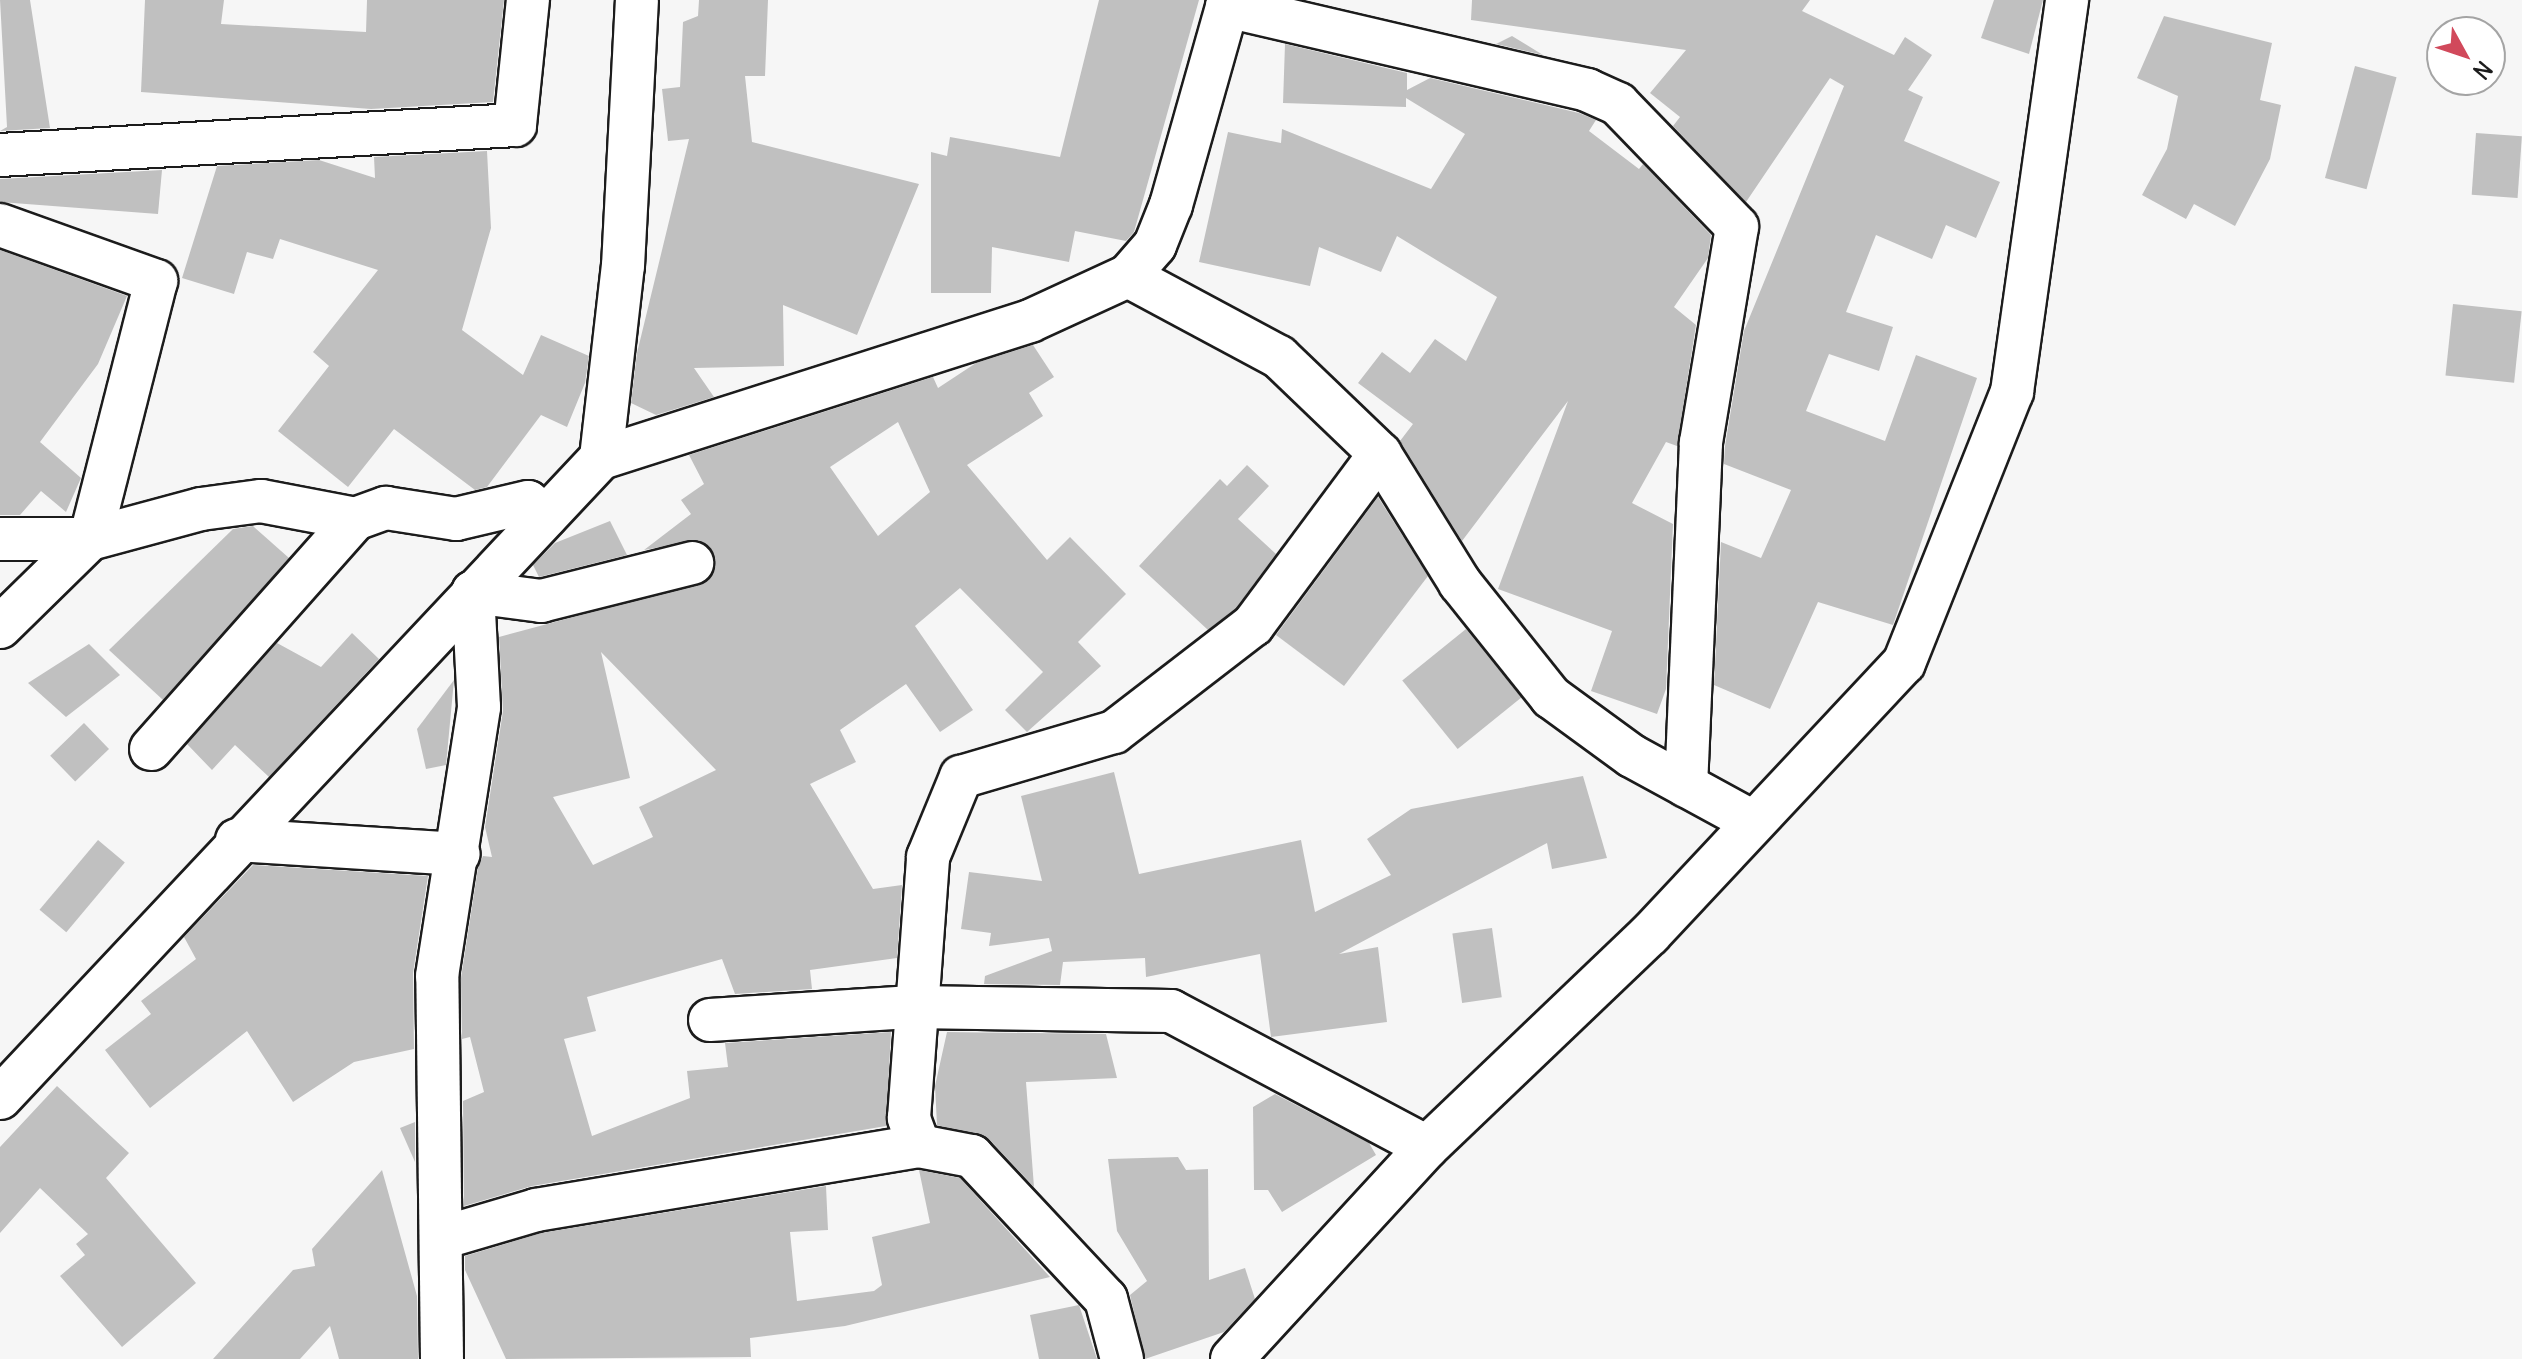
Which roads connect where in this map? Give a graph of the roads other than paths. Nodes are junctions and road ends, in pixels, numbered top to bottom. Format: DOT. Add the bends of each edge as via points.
graph roads {
  1 [pos="528,0"];
  2 [pos="637,0"];
  3 [pos="2067,0"];
  4 [pos="1228,3"];
  5 [pos="0,155"];
  6 [pos="0,225"];
  7 [pos="1128,276"];
  8 [pos="1380,454"];
  9 [pos="601,458"];
  10 [pos="546,516"];
  11 [pos="355,519"];
  12 [pos="0,539"];
  13 [pos="90,539"];
  14 [pos="692,563"];
  15 [pos="473,592"];
  16 [pos="0,627"];
  17 [pos="151,749"];
  18 [pos="1686,786"];
  19 [pos="1751,821"];
  20 [pos="237,840"];
  21 [pos="459,854"];
  22 [pos="913,1007"];
  23 [pos="710,1020"];
  24 [pos="0,1098"];
  25 [pos="919,1146"];
  26 [pos="1427,1147"];
  27 [pos="445,1237"];
  28 [pos="442,1359"];
  29 [pos="1122,1359"];
  30 [pos="1232,1359"];
  1 -- 5 [label="street" via="515,125"];
  2 -- 9 [label="street" via="623,266"];
  3 -- 19 [label="street" via="2012,392 1904,663"];
  4 -- 7 [label="street" via="1171,205 1155,245"];
  4 -- 18 [label="street" via="1587,90 1618,104 1737,227 1701,443"];
  6 -- 13 [label="street" via="156,281"];
  7 -- 8 [label="street" via="1279,357"];
  7 -- 9 [label="street" via="1030,321"];
  8 -- 18 [label="street" via="1460,583 1551,697"];
  8 -- 22 [label="street" via="1253,625 1114,732 961,777 928,857"];
  9 -- 10 [label="street"];
  10 -- 11 [label="street" via="528,502 456,519 386,508"];
  10 -- 15 [label="street"];
  11 -- 13 [label="street" via="261,501 201,509"];
  11 -- 17 [label="street"];
  12 -- 13 [label="street"];
  13 -- 16 [label="street"];
  14 -- 15 [label="street" via="541,601"];
  15 -- 20 [label="street"];
  15 -- 21 [label="street" via="479,707"];
  18 -- 19 [label="street"];
  19 -- 26 [label="street" via="1650,934"];
  20 -- 21 [label="street"];
  20 -- 24 [label="street"];
  21 -- 27 [label="street" via="437,976"];
  22 -- 23 [label="street"];
  22 -- 25 [label="street" via="909,1118"];
  22 -- 26 [label="street" via="1171,1011"];
  25 -- 27 [label="street" via="536,1210"];
  25 -- 29 [label="street" via="972,1156 1106,1299"];
  26 -- 30 [label="street"];
  27 -- 28 [label="street"];
}
